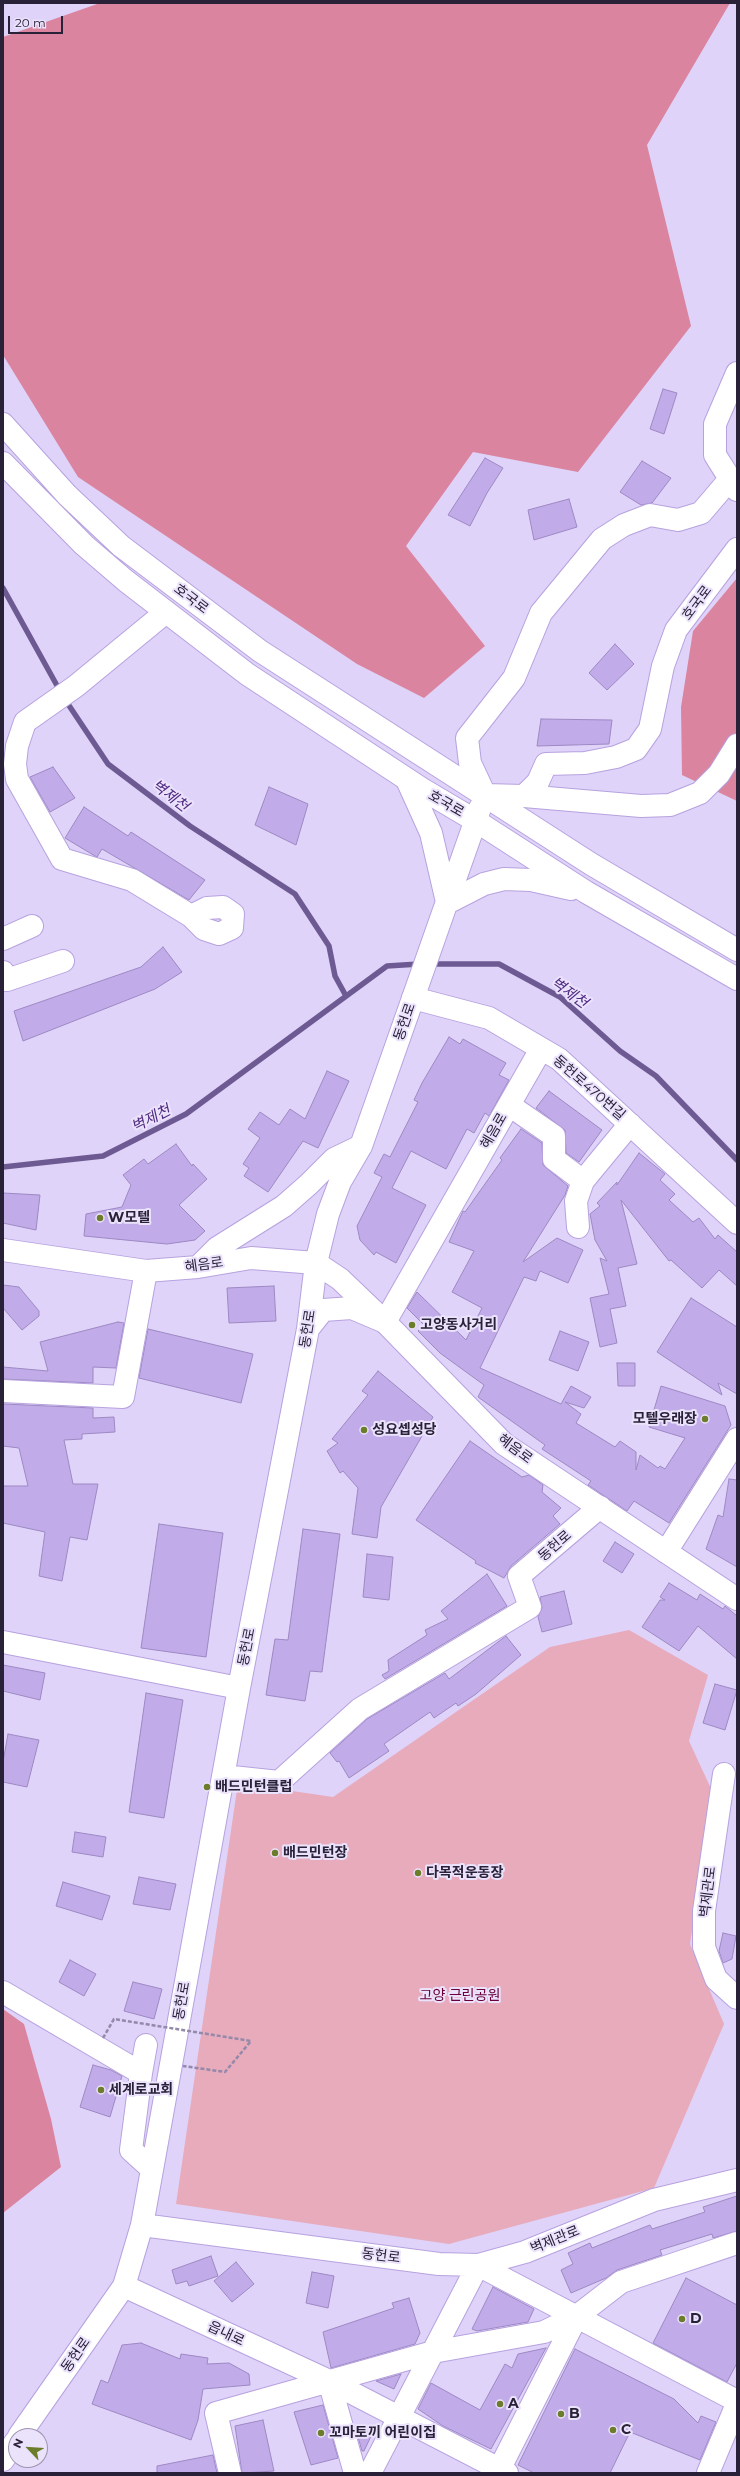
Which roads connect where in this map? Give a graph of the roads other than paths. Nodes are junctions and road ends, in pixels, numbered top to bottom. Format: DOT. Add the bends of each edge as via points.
graph roads {
  1 [pos="737,373"];
  2 [pos="3,424"];
  3 [pos="3,463"];
  4 [pos="733,484"];
  5 [pos="737,549"];
  6 [pos="166,612"];
  7 [pos="737,745"];
  8 [pos="9,766"];
  9 [pos="407,780"];
  10 [pos="485,794"];
  11 [pos="524,796"];
  12 [pos="476,821"];
  13 [pos="586,892"];
  14 [pos="447,903"];
  15 [pos="191,916"];
  16 [pos="32,926"];
  17 [pos="3,939"];
  18 [pos="737,950"];
  19 [pos="63,961"];
  20 [pos="3,972"];
  21 [pos="737,979"];
  22 [pos="416,991"];
  23 [pos="541,1049"];
  24 [pos="509,1105"];
  25 [pos="630,1124"];
  26 [pos="361,1146"];
  27 [pos="583,1181"];
  28 [pos="737,1223"];
  29 [pos="578,1227"];
  30 [pos="3,1250"];
  31 [pos="316,1263"];
  32 [pos="198,1267"];
  33 [pos="146,1271"];
  34 [pos="385,1322"];
  35 [pos="308,1330"];
  36 [pos="3,1391"];
  37 [pos="737,1439"];
  38 [pos="600,1507"];
  39 [pos="666,1552"];
  40 [pos="737,1599"];
  41 [pos="3,1642"];
  42 [pos="239,1688"];
  43 [pos="724,1774"];
  44 [pos="223,1776"];
  45 [pos="3,1992"];
  46 [pos="737,1998"];
  47 [pos="146,2045"];
  48 [pos="141,2073"];
  49 [pos="152,2169"];
  50 [pos="737,2180"];
  51 [pos="142,2225"];
  52 [pos="737,2243"];
  53 [pos="478,2265"];
  54 [pos="124,2286"];
  55 [pos="577,2316"];
  56 [pos="433,2352"];
  57 [pos="329,2381"];
  58 [pos="737,2403"];
  59 [pos="399,2417"];
  60 [pos="25,2428"];
  61 [pos="502,2472"];
  62 [pos="230,2473"];
  63 [pos="355,2473"];
  64 [pos="370,2473"];
  65 [pos="708,2473"];
  1 -- 4 [label="street" via="715,424 715,455"];
  2 -- 10 [label="street, 호국로" via="67,495 121,546 260,651 432,763"];
  3 -- 6 [label="street, 호국로" via="84,545"];
  4 -- 10 [label="street" via="701,513 678,520 650,515 624,525 602,539 541,613 514,678 467,738 470,763"];
  5 -- 11 [label="street, 호국로" via="676,630 663,666 650,729 636,749 616,757 585,763 546,764 538,782"];
  6 -- 8 [label="street, 호국로" via="76,686 25,722"];
  6 -- 9 [label="street, 호국로" via="247,674"];
  7 -- 11 [label="street" via="719,774 700,793 670,805 641,806"];
  8 -- 15 [label="street" via="62,859 132,880"];
  9 -- 12 [label="street, 호국로"];
  9 -- 14 [label="street" via="431,833"];
  10 -- 11 [label="street, 호국로"];
  10 -- 12 [label="street"];
  10 -- 18 [label="street, 호국로" via="591,864"];
  12 -- 13 [label="street, 호국로"];
  12 -- 14 [label="street"];
  13 -- 14 [label="street" via="530,880 504,879 484,884"];
  13 -- 21 [label="street, 호국로"];
  14 -- 22 [label="street, 동헌로"];
  16 -- 17 [label="street"];
  19 -- 20 [label="street" via="6,980"];
  22 -- 23 [label="street, 동헌로470번길" via="489,1018"];
  22 -- 26 [label="street, 동헌로"];
  23 -- 24 [label="street, 혜음로"];
  23 -- 25 [label="street, 동헌로470번길" via="559,1059"];
  24 -- 27 [label="street, 혜음로" via="554,1136 554,1159"];
  24 -- 34 [label="street, 혜음로"];
  25 -- 27 [label="street"];
  25 -- 28 [label="street, 동헌로470번길"];
  26 -- 31 [label="street, 동헌로" via="340,1182 328,1214"];
  26 -- 32 [label="street" via="334,1159 284,1206 217,1248"];
  27 -- 29 [label="street" via="576,1201"];
  30 -- 33 [label="street, 혜음로"];
  31 -- 32 [label="street, 혜음로" via="251,1258"];
  31 -- 34 [label="street, 혜음로" via="340,1279"];
  31 -- 35 [label="street, 동헌로"];
  32 -- 33 [label="street, 혜음로"];
  33 -- 36 [label="street" via="123,1397"];
  34 -- 35 [label="street" via="352,1308 323,1310"];
  34 -- 38 [label="street, 혜음로" via="504,1444"];
  35 -- 42 [label="street, 동헌로"];
  37 -- 39 [label="street"];
  38 -- 39 [label="street, 혜음로"];
  38 -- 44 [label="street, 동헌로" via="519,1576 530,1607 360,1709 279,1782"];
  39 -- 40 [label="street, 혜음로"];
  41 -- 42 [label="street"];
  42 -- 44 [label="street, 동헌로"];
  43 -- 46 [label="street, 벽제관로" via="704,1911 704,1947 716,1979"];
  44 -- 49 [label="street, 동헌로"];
  45 -- 48 [label="street"];
  47 -- 48 [label="street"];
  48 -- 49 [label="street" via="131,2150"];
  49 -- 51 [label="street, 동헌로"];
  50 -- 53 [label="street, 벽제관로" via="654,2200 525,2252"];
  51 -- 53 [label="street, 동헌로" via="439,2264"];
  51 -- 54 [label="street, 동헌로"];
  52 -- 55 [label="street" via="621,2282"];
  53 -- 55 [label="street"];
  53 -- 56 [label="street"];
  54 -- 57 [label="street, 읍내로"];
  54 -- 60 [label="street, 동헌로"];
  55 -- 56 [label="street" via="544,2332"];
  55 -- 58 [label="street"];
  55 -- 61 [label="street"];
  56 -- 57 [label="street"];
  56 -- 59 [label="street"];
  57 -- 59 [label="street, 읍내로"];
  57 -- 62 [label="street" via="216,2413"];
  57 -- 63 [label="street"];
  58 -- 65 [label="street"];
  59 -- 61 [label="street, 읍내로"];
  59 -- 64 [label="street"];
}
